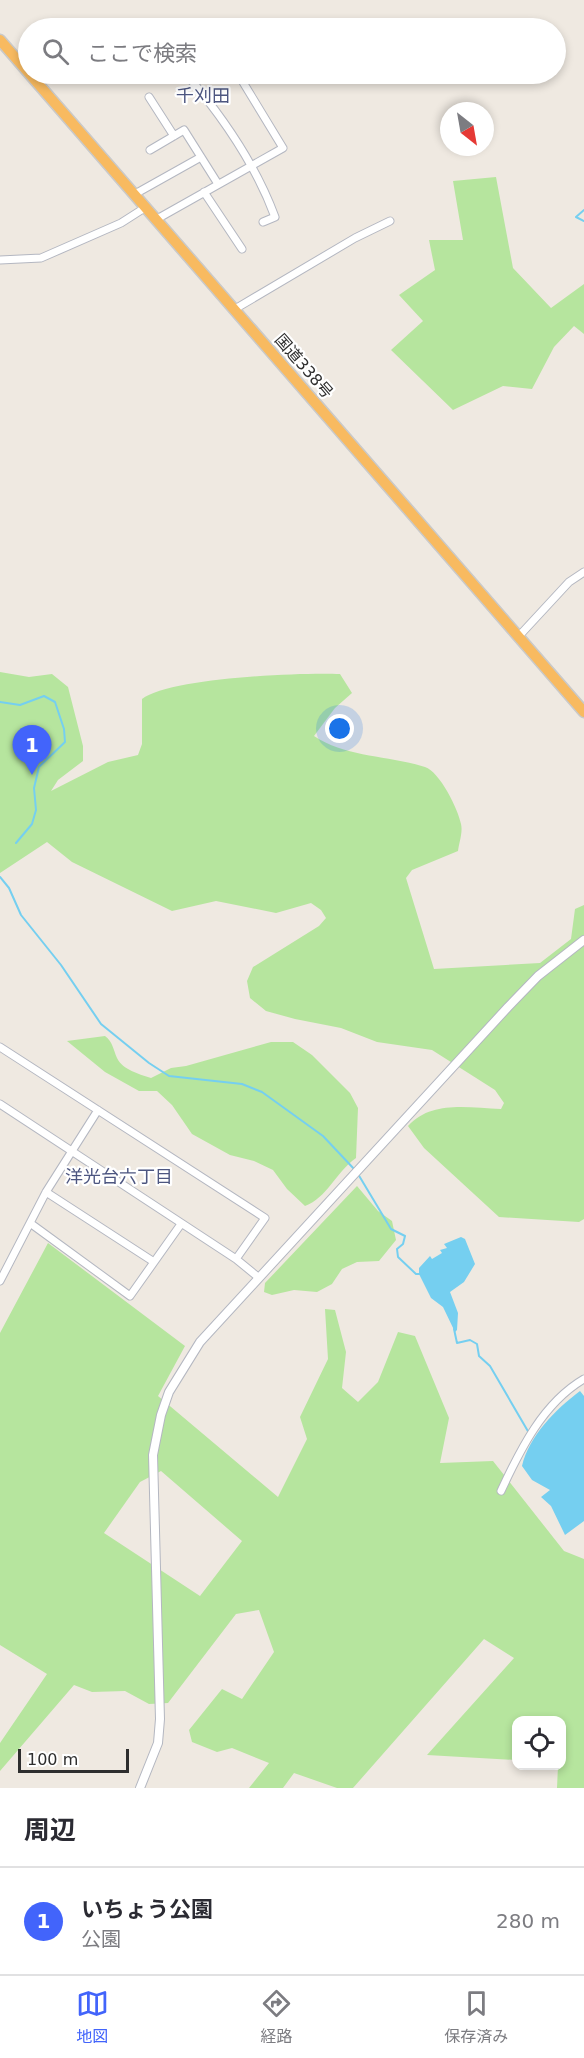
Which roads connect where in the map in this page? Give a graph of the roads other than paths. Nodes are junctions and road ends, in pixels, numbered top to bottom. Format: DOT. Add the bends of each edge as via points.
graph roads {
  1 [pos="0,40"];
  2 [pos="18,61"];
  3 [pos="39,84"];
  4 [pos="194,84"];
  5 [pos="244,84"];
  6 [pos="149,98"];
  7 [pos="174,136"];
  8 [pos="150,150"];
  9 [pos="201,157"];
  10 [pos="252,165"];
  11 [pos="218,184"];
  12 [pos="204,192"];
  13 [pos="135,194"];
  14 [pos="147,207"];
  15 [pos="157,219"];
  16 [pos="263,222"];
  17 [pos="390,222"];
  18 [pos="242,249"];
  19 [pos="0,260"];
  20 [pos="235,309"];
  21 [pos="584,572"];
  22 [pos="519,636"];
  23 [pos="584,712"];
  24 [pos="584,940"];
  25 [pos="0,1047"];
  26 [pos="0,1104"];
  27 [pos="98,1110"];
  28 [pos="72,1151"];
  29 [pos="46,1192"];
  30 [pos="30,1223"];
  31 [pos="181,1224"];
  32 [pos="236,1259"];
  33 [pos="154,1262"];
  34 [pos="258,1277"];
  35 [pos="0,1281"];
  36 [pos="584,1379"];
  37 [pos="501,1491"];
  38 [pos="140,1788"];
  1 -- 2 [label="highway, 国道338号"];
  3 -- 13 [label="highway, 国道338号"];
  4 -- 10 [label="street"];
  5 -- 10 [label="street" via="283,148"];
  6 -- 7 [label="street"];
  7 -- 8 [label="street"];
  7 -- 9 [label="street" via="184,130"];
  9 -- 11 [label="street"];
  9 -- 13 [label="street"];
  10 -- 11 [label="street"];
  10 -- 16 [label="street" via="275,217"];
  11 -- 12 [label="street"];
  12 -- 15 [label="street"];
  12 -- 18 [label="street"];
  13 -- 14 [label="highway, 国道338号"];
  14 -- 15 [label="highway, 国道338号"];
  14 -- 19 [label="street" via="121,223 40,258"];
  15 -- 20 [label="highway, 国道338号"];
  17 -- 20 [label="street"];
  20 -- 22 [label="highway, 国道338号"];
  21 -- 22 [label="street" via="569,582"];
  22 -- 23 [label="highway, 国道338号"];
  24 -- 34 [label="street" via="538,976 508,1007"];
  25 -- 27 [label="street"];
  26 -- 28 [label="street"];
  27 -- 28 [label="street"];
  27 -- 32 [label="street" via="265,1218"];
  28 -- 29 [label="street"];
  28 -- 31 [label="street"];
  29 -- 30 [label="street"];
  29 -- 33 [label="street"];
  30 -- 33 [label="street" via="130,1296"];
  30 -- 35 [label="street"];
  31 -- 32 [label="street"];
  31 -- 33 [label="street"];
  32 -- 34 [label="street"];
  34 -- 38 [label="street" via="184,1364 169,1392 155,1436 152,1494 160,1719 158,1743"];
  36 -- 37 [label="street" via="533,1430"];
}
